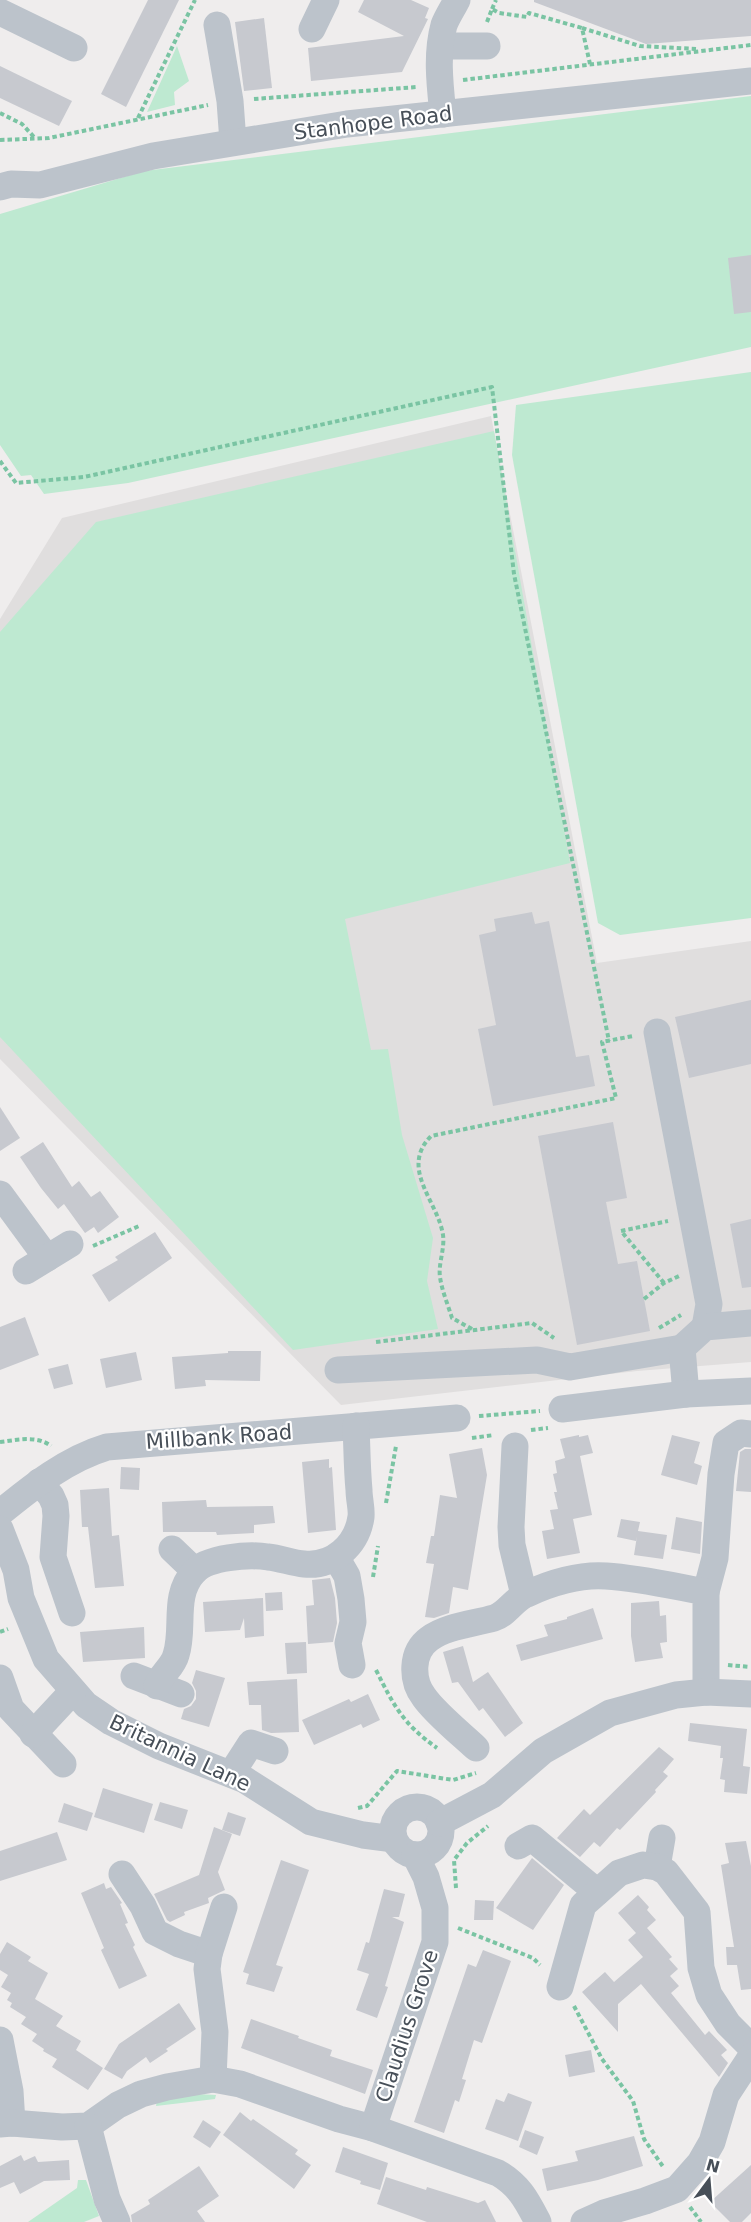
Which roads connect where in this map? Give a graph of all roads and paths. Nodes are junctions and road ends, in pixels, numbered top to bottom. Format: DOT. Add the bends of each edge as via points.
graph roads {
  1 [pos="195,0"];
  2 [pos="326,0"];
  3 [pos="457,0"];
  4 [pos="496,0"];
  5 [pos="492,9"];
  6 [pos="0,12"];
  7 [pos="217,25"];
  8 [pos="582,28"];
  9 [pos="312,29"];
  10 [pos="481,45"];
  11 [pos="751,45"];
  12 [pos="441,46"];
  13 [pos="74,48"];
  14 [pos="708,50"];
  15 [pos="590,64"];
  16 [pos="751,81"];
  17 [pos="440,85"];
  18 [pos="230,101"];
  19 [pos="0,113"];
  20 [pos="443,114"];
  21 [pos="137,118"];
  22 [pos="34,138"];
  23 [pos="0,140"];
  24 [pos="233,142"];
  25 [pos="40,185"];
  26 [pos="0,187"];
  27 [pos="0,205"];
  28 [pos="0,461"];
  29 [pos="657,1032"];
  30 [pos="609,1041"];
  31 [pos="0,1194"];
  32 [pos="692,1216"];
  33 [pos="70,1244"];
  34 [pos="701,1266"];
  35 [pos="664,1283"];
  36 [pos="644,1299"];
  37 [pos="751,1323"];
  38 [pos="705,1328"];
  39 [pos="472,1329"];
  40 [pos="682,1348"];
  41 [pos="338,1370"];
  42 [pos="751,1391"];
  43 [pos="686,1394"];
  44 [pos="561,1409"];
  45 [pos="457,1418"];
  46 [pos="398,1424"];
  47 [pos="356,1426"];
  48 [pos="751,1434"];
  49 [pos="0,1442"];
  50 [pos="515,1446"];
  51 [pos="66,1465"];
  52 [pos="39,1482"];
  53 [pos="385,1511"];
  54 [pos="0,1513"];
  55 [pos="0,1529"];
  56 [pos="380,1535"];
  57 [pos="172,1549"];
  58 [pos="336,1557"];
  59 [pos="195,1571"];
  60 [pos="373,1581"];
  61 [pos="706,1592"];
  62 [pos="524,1594"];
  63 [pos="72,1613"];
  64 [pos="362,1664"];
  65 [pos="0,1678"];
  66 [pos="158,1685"];
  67 [pos="73,1690"];
  68 [pos="706,1692"];
  69 [pos="751,1694"];
  70 [pos="33,1734"];
  71 [pos="275,1751"];
  72 [pos="443,1752"];
  73 [pos="478,1760"];
  74 [pos="63,1764"];
  75 [pos="231,1774"];
  76 [pos="356,1808"];
  77 [pos="439,1823"];
  78 [pos="493,1823"];
  79 [pos="662,1838"];
  80 [pos="518,1846"];
  81 [pos="405,1847"];
  82 [pos="657,1866"];
  83 [pos="122,1874"];
  84 [pos="456,1889"];
  85 [pos="597,1892"];
  86 [pos="224,1907"];
  87 [pos="476,1935"];
  88 [pos="209,1954"];
  89 [pos="560,1987"];
  90 [pos="0,2040"];
  91 [pos="751,2047"];
  92 [pos="751,2057"];
  93 [pos="213,2079"];
  94 [pos="6,2123"];
  95 [pos="88,2126"];
  96 [pos="373,2128"];
  97 [pos="664,2168"];
  98 [pos="114,2221"];
  99 [pos="538,2222"];
  100 [pos="584,2222"];
  1 -- 21 [label="path"];
  2 -- 9 [label="street"];
  3 -- 12 [label="street" via="445,25"];
  4 -- 5 [label="path"];
  5 -- 8 [label="path" via="527,17 529,13"];
  5 -- 10 [label="path" via="486,25 476,32"];
  6 -- 13 [label="street"];
  7 -- 18 [label="street"];
  8 -- 14 [label="path" via="640,46"];
  8 -- 15 [label="path"];
  10 -- 12 [label="street"];
  11 -- 14 [label="path"];
  12 -- 17 [label="street"];
  14 -- 15 [label="path"];
  15 -- 17 [label="path"];
  16 -- 20 [label="street, Stanhope Road"];
  17 -- 18 [label="path"];
  17 -- 20 [label="street"];
  18 -- 21 [label="path"];
  18 -- 24 [label="street"];
  19 -- 22 [label="path" via="22,124"];
  20 -- 24 [label="street, Stanhope Road"];
  21 -- 22 [label="path"];
  22 -- 23 [label="path"];
  24 -- 25 [label="street, Stanhope Road" via="153,156"];
  25 -- 26 [label="street, Stanhope Road"];
  25 -- 27 [label="street" via="15,201"];
  28 -- 30 [label="path" via="16,483 84,477 492,387 514,574"];
  29 -- 30 [label="path"];
  29 -- 32 [label="street"];
  30 -- 39 [label="path" via="602,1042 616,1098 431,1136 424,1143 417,1165 444,1238 439,1276 452,1318"];
  31 -- 33 [label="street" via="36,1265"];
  32 -- 34 [label="street"];
  32 -- 35 [label="path" via="621,1231"];
  34 -- 35 [label="path"];
  34 -- 38 [label="street" via="709,1304"];
  35 -- 36 [label="path"];
  37 -- 38 [label="street"];
  38 -- 40 [label="street"];
  40 -- 41 [label="street" via="570,1367 537,1360"];
  40 -- 43 [label="street"];
  42 -- 43 [label="street"];
  43 -- 44 [label="street"];
  44 -- 45 [label="path"];
  45 -- 46 [label="street, Millbank Road"];
  46 -- 47 [label="street, Millbank Road"];
  46 -- 53 [label="path"];
  47 -- 51 [label="street, Millbank Road" via="107,1447"];
  47 -- 58 [label="street" via="362,1515 356,1535"];
  48 -- 61 [label="street" via="741,1433 726,1443 715,1558"];
  49 -- 51 [label="path" via="44,1440"];
  50 -- 62 [label="street" via="510,1527"];
  51 -- 52 [label="street, Millbank Road"];
  52 -- 54 [label="street, Millbank Road"];
  52 -- 63 [label="street" via="55,1505 52,1557"];
  55 -- 67 [label="street, Britannia Lane" via="16,1570 21,1598 46,1659"];
  56 -- 60 [label="path"];
  57 -- 59 [label="street"];
  58 -- 59 [label="street" via="320,1564 267,1557 234,1558 208,1563"];
  58 -- 64 [label="street" via="347,1576 351,1599 353,1622 348,1643"];
  59 -- 66 [label="street" via="180,1604 176,1657"];
  61 -- 62 [label="street" via="587,1576"];
  61 -- 68 [label="street"];
  62 -- 73 [label="street" via="497,1617 430,1638 421,1646 416,1661 416,1679 424,1697"];
  64 -- 72 [label="path" via="416,1733"];
  65 -- 70 [label="street" via="11,1709"];
  67 -- 70 [label="street"];
  67 -- 75 [label="street, Britannia Lane" via="86,1705 111,1722"];
  68 -- 69 [label="street"];
  68 -- 77 [label="street" via="676,1695 610,1713 543,1751 492,1795"];
  70 -- 74 [label="street"];
  71 -- 75 [label="street" via="251,1743"];
  73 -- 76 [label="path" via="453,1780 397,1771 367,1806"];
  75 -- 81 [label="street, Britannia Lane" via="311,1822"];
  77 -- 81 [label="street" via="439,1840 427,1852"];
  77 -- 81 [label="street" via="428,1809 406,1809 394,1823"];
  78 -- 84 [label="path" via="467,1843 454,1860"];
  79 -- 82 [label="street"];
  80 -- 85 [label="street" via="532,1838"];
  81 -- 96 [label="street, Claudius Grove" via="426,1877 435,1908 435,1942"];
  82 -- 85 [label="street" via="643,1865 619,1873"];
  82 -- 91 [label="street" via="697,1912 701,1968 709,1995 728,2024"];
  83 -- 88 [label="street" via="154,1932"];
  85 -- 89 [label="street" via="584,1905"];
  86 -- 88 [label="street"];
  87 -- 89 [label="path" via="533,1958"];
  88 -- 93 [label="street" via="207,1969 215,2032"];
  89 -- 97 [label="path" via="602,2059 633,2101 644,2139"];
  90 -- 94 [label="street" via="10,2091"];
  92 -- 100 [label="street" via="726,2096 712,2142 677,2189"];
  93 -- 95 [label="street" via="141,2094"];
  93 -- 96 [label="street" via="240,2084"];
  94 -- 95 [label="street"];
  95 -- 98 [label="street"];
  96 -- 99 [label="street" via="463,2159 513,2182"];
}
